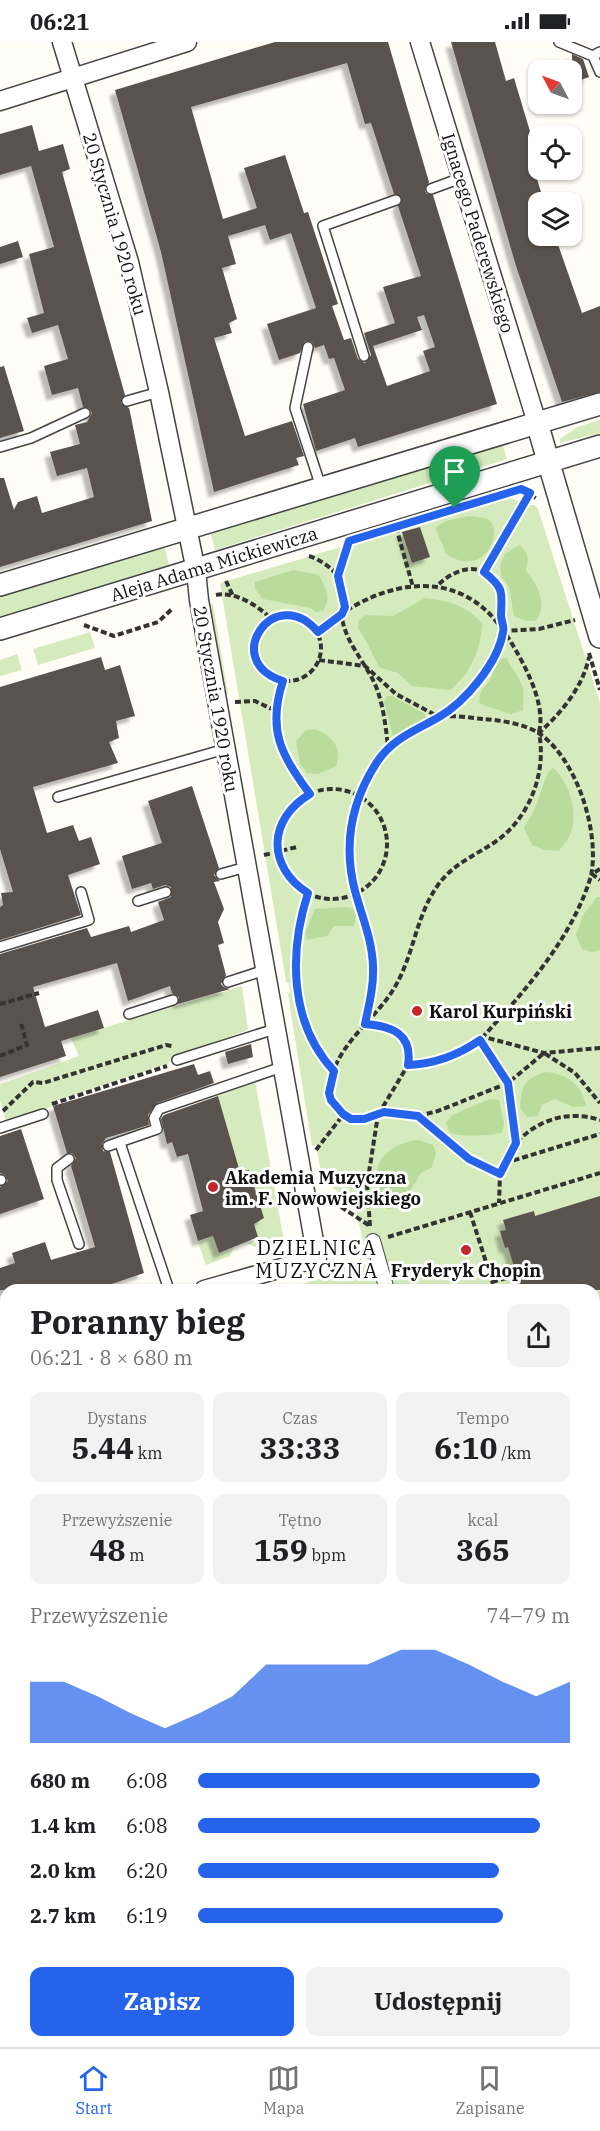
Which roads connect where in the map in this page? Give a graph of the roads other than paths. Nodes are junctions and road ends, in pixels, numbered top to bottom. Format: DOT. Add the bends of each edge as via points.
graph roads {
  1 [pos="62,42"];
  2 [pos="187,42"];
  3 [pos="420,42"];
  4 [pos="559,42"];
  5 [pos="597,54"];
  6 [pos="600,72"];
  7 [pos="73,77"];
  8 [pos="0,101"];
  9 [pos="462,178"];
  10 [pos="431,189"];
  11 [pos="396,200"];
  12 [pos="308,347"];
  13 [pos="364,356"];
  14 [pos="159,392"];
  15 [pos="127,401"];
  16 [pos="600,404"];
  17 [pos="85,413"];
  18 [pos="537,423"];
  19 [pos="600,446"];
  20 [pos="0,447"];
  21 [pos="549,462"];
  22 [pos="321,487"];
  23 [pos="187,528"];
  24 [pos="196,571"];
  25 [pos="0,585"];
  26 [pos="0,628"];
  27 [pos="592,646"];
  28 [pos="225,748"];
  29 [pos="58,797"];
  30 [pos="253,862"];
  31 [pos="221,874"];
  32 [pos="81,892"];
  33 [pos="166,892"];
  34 [pos="138,902"];
  35 [pos="0,947"];
  36 [pos="265,970"];
  37 [pos="228,982"];
  38 [pos="173,1000"];
  39 [pos="129,1014"];
  40 [pos="275,1029"];
  41 [pos="177,1060"];
  42 [pos="282,1067"];
  43 [pos="42,1111"];
  44 [pos="0,1128"];
  45 [pos="120,1143"];
  46 [pos="108,1146"];
  47 [pos="69,1159"];
  48 [pos="373,1241"];
  49 [pos="79,1244"];
  50 [pos="167,1284"];
  51 [pos="225,1284"];
  52 [pos="385,1284"];
  1 -- 7 [label="street, 20 Stycznia 1920 roku"];
  2 -- 7 [label="street"];
  3 -- 9 [label="street, Ignacego Paderewskiego"];
  4 -- 5 [label="lane"];
  5 -- 6 [label="lane"];
  7 -- 8 [label="street"];
  7 -- 14 [label="street, 20 Stycznia 1920 roku" via="129,262"];
  9 -- 10 [label="lane"];
  9 -- 18 [label="street, Ignacego Paderewskiego"];
  11 -- 13 [label="lane" via="323,226"];
  12 -- 22 [label="lane" via="295,408"];
  14 -- 15 [label="lane"];
  14 -- 23 [label="street, 20 Stycznia 1920 roku"];
  16 -- 18 [label="street"];
  17 -- 20 [label="lane" via="31,438"];
  18 -- 21 [label="street"];
  18 -- 22 [label="street"];
  19 -- 21 [label="street, Aleja Adama Mickiewicza"];
  21 -- 24 [label="street, Aleja Adama Mickiewicza"];
  21 -- 27 [label="street"];
  22 -- 23 [label="street"];
  23 -- 24 [label="street, 20 Stycznia 1920 roku"];
  23 -- 25 [label="street"];
  24 -- 26 [label="street, Aleja Adama Mickiewicza"];
  24 -- 28 [label="street, 20 Stycznia 1920 roku"];
  28 -- 29 [label="lane"];
  28 -- 30 [label="street, 20 Stycznia 1920 roku"];
  30 -- 31 [label="lane"];
  30 -- 36 [label="street, 20 Stycznia 1920 roku"];
  32 -- 35 [label="lane" via="89,920"];
  33 -- 34 [label="lane"];
  36 -- 37 [label="lane"];
  36 -- 40 [label="street, 20 Stycznia 1920 roku"];
  38 -- 39 [label="lane"];
  40 -- 41 [label="lane"];
  40 -- 42 [label="street, 20 Stycznia 1920 roku"];
  42 -- 45 [label="lane" via="159,1109 154,1118 157,1129"];
  42 -- 51 [label="street, 20 Stycznia 1920 roku" via="317,1258"];
  43 -- 44 [label="lane"];
  45 -- 46 [label="lane"];
  45 -- 50 [label="lane"];
  47 -- 49 [label="lane" via="57,1168 57,1180"];
  48 -- 52 [label="street"];
}
